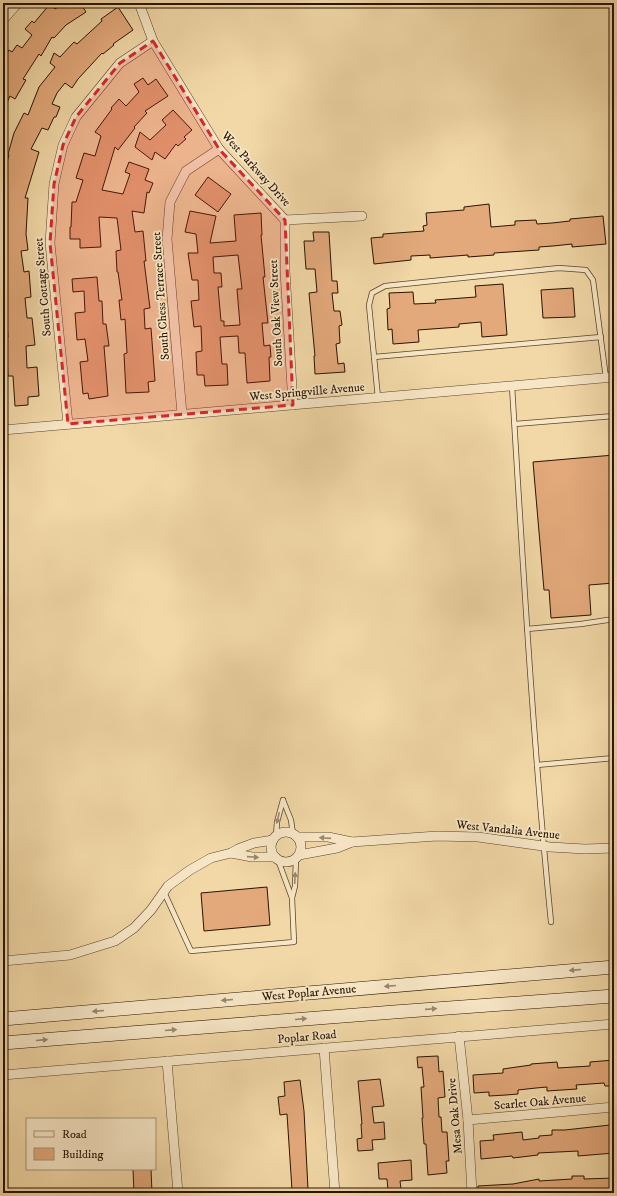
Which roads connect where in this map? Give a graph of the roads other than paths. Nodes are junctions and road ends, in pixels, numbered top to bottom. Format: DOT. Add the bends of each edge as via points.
graph roads {
  1 [pos="18,3"];
  2 [pos="139,3"];
  3 [pos="3,20"];
  4 [pos="153,41"];
  5 [pos="219,149"];
  6 [pos="362,216"];
  7 [pos="285,220"];
  8 [pos="600,337"];
  9 [pos="374,357"];
  10 [pos="610,378"];
  11 [pos="512,386"];
  12 [pos="378,398"];
  13 [pos="294,405"];
  14 [pos="182,414"];
  15 [pos="614,416"];
  16 [pos="68,424"];
  17 [pos="515,424"];
  18 [pos="3,430"];
  19 [pos="614,619"];
  20 [pos="527,629"];
  21 [pos="614,758"];
  22 [pos="537,765"];
  23 [pos="295,835"];
  24 [pos="274,838"];
  25 [pos="352,842"];
  26 [pos="544,846"];
  27 [pos="614,848"];
  28 [pos="231,853"];
  29 [pos="298,857"];
  30 [pos="277,858"];
  31 [pos="164,892"];
  32 [pos="292,898"];
  33 [pos="552,922"];
  34 [pos="3,961"];
  35 [pos="614,967"];
  36 [pos="614,996"];
  37 [pos="3,1019"];
  38 [pos="614,1024"];
  39 [pos="459,1036"];
  40 [pos="3,1043"];
  41 [pos="324,1048"];
  42 [pos="167,1061"];
  43 [pos="3,1075"];
  44 [pos="614,1107"];
  45 [pos="468,1120"];
  46 [pos="178,1193"];
  47 [pos="336,1193"];
  48 [pos="472,1193"];
  1 -- 3 [label="street"];
  2 -- 4 [label="street, West Parkway Drive"];
  4 -- 5 [label="street, West Parkway Drive"];
  4 -- 16 [label="street, South Cottage Street" via="120,63 76,117 63,145 54,184 50,243"];
  5 -- 7 [label="street, West Parkway Drive"];
  5 -- 14 [label="street, South Chess Terrace Street" via="186,171 170,202 167,240"];
  6 -- 7 [label="street, West Parkway Drive"];
  7 -- 13 [label="street, South Oak View Street" via="285,271"];
  8 -- 9 [label="lane"];
  8 -- 9 [label="lane" via="593,280 586,270 559,268 385,286 372,293 369,305"];
  8 -- 10 [label="lane"];
  9 -- 12 [label="lane"];
  10 -- 11 [label="street, West Springville Avenue"];
  11 -- 12 [label="street, West Springville Avenue"];
  11 -- 17 [label="lane"];
  12 -- 13 [label="street, West Springville Avenue"];
  13 -- 14 [label="street, West Springville Avenue"];
  14 -- 16 [label="street, West Springville Avenue"];
  15 -- 17 [label="lane"];
  16 -- 18 [label="street, West Springville Avenue"];
  17 -- 20 [label="lane"];
  19 -- 20 [label="lane"];
  20 -- 22 [label="lane"];
  21 -- 22 [label="lane"];
  22 -- 26 [label="lane"];
  23 -- 24 [label="street" via="284,832"];
  23 -- 24 [label="lane, one-way" via="283,800"];
  25 -- 23 [label="street, West Vandalia Avenue, one-way" via="328,837"];
  23 -- 29 [label="street" via="301,846"];
  24 -- 28 [label="street"];
  24 -- 30 [label="street" via="271,848"];
  25 -- 26 [label="street, West Vandalia Avenue" via="437,836"];
  25 -- 29 [label="street, West Vandalia Avenue"];
  26 -- 27 [label="street, West Vandalia Avenue"];
  26 -- 33 [label="lane"];
  28 -- 30 [label="street, one-way" via="252,858"];
  28 -- 31 [label="street" via="211,858 190,870"];
  29 -- 30 [label="street" via="288,862"];
  32 -- 29 [label="lane, one-way"];
  30 -- 32 [label="lane"];
  31 -- 32 [label="lane" via="192,951 294,942"];
  31 -- 34 [label="street" via="134,928 115,941 70,955"];
  35 -- 37 [label="main road, West Poplar Avenue, one-way"];
  40 -- 36 [label="main road, one-way"];
  38 -- 39 [label="street, Poplar Road"];
  39 -- 41 [label="street, Poplar Road"];
  39 -- 45 [label="street, Mesa Oak Drive"];
  41 -- 42 [label="street, Poplar Road"];
  41 -- 47 [label="street"];
  42 -- 43 [label="street, Poplar Road"];
  42 -- 46 [label="street"];
  44 -- 45 [label="street, Scarlet Oak Avenue"];
  45 -- 48 [label="street, Mesa Oak Drive"];
}
